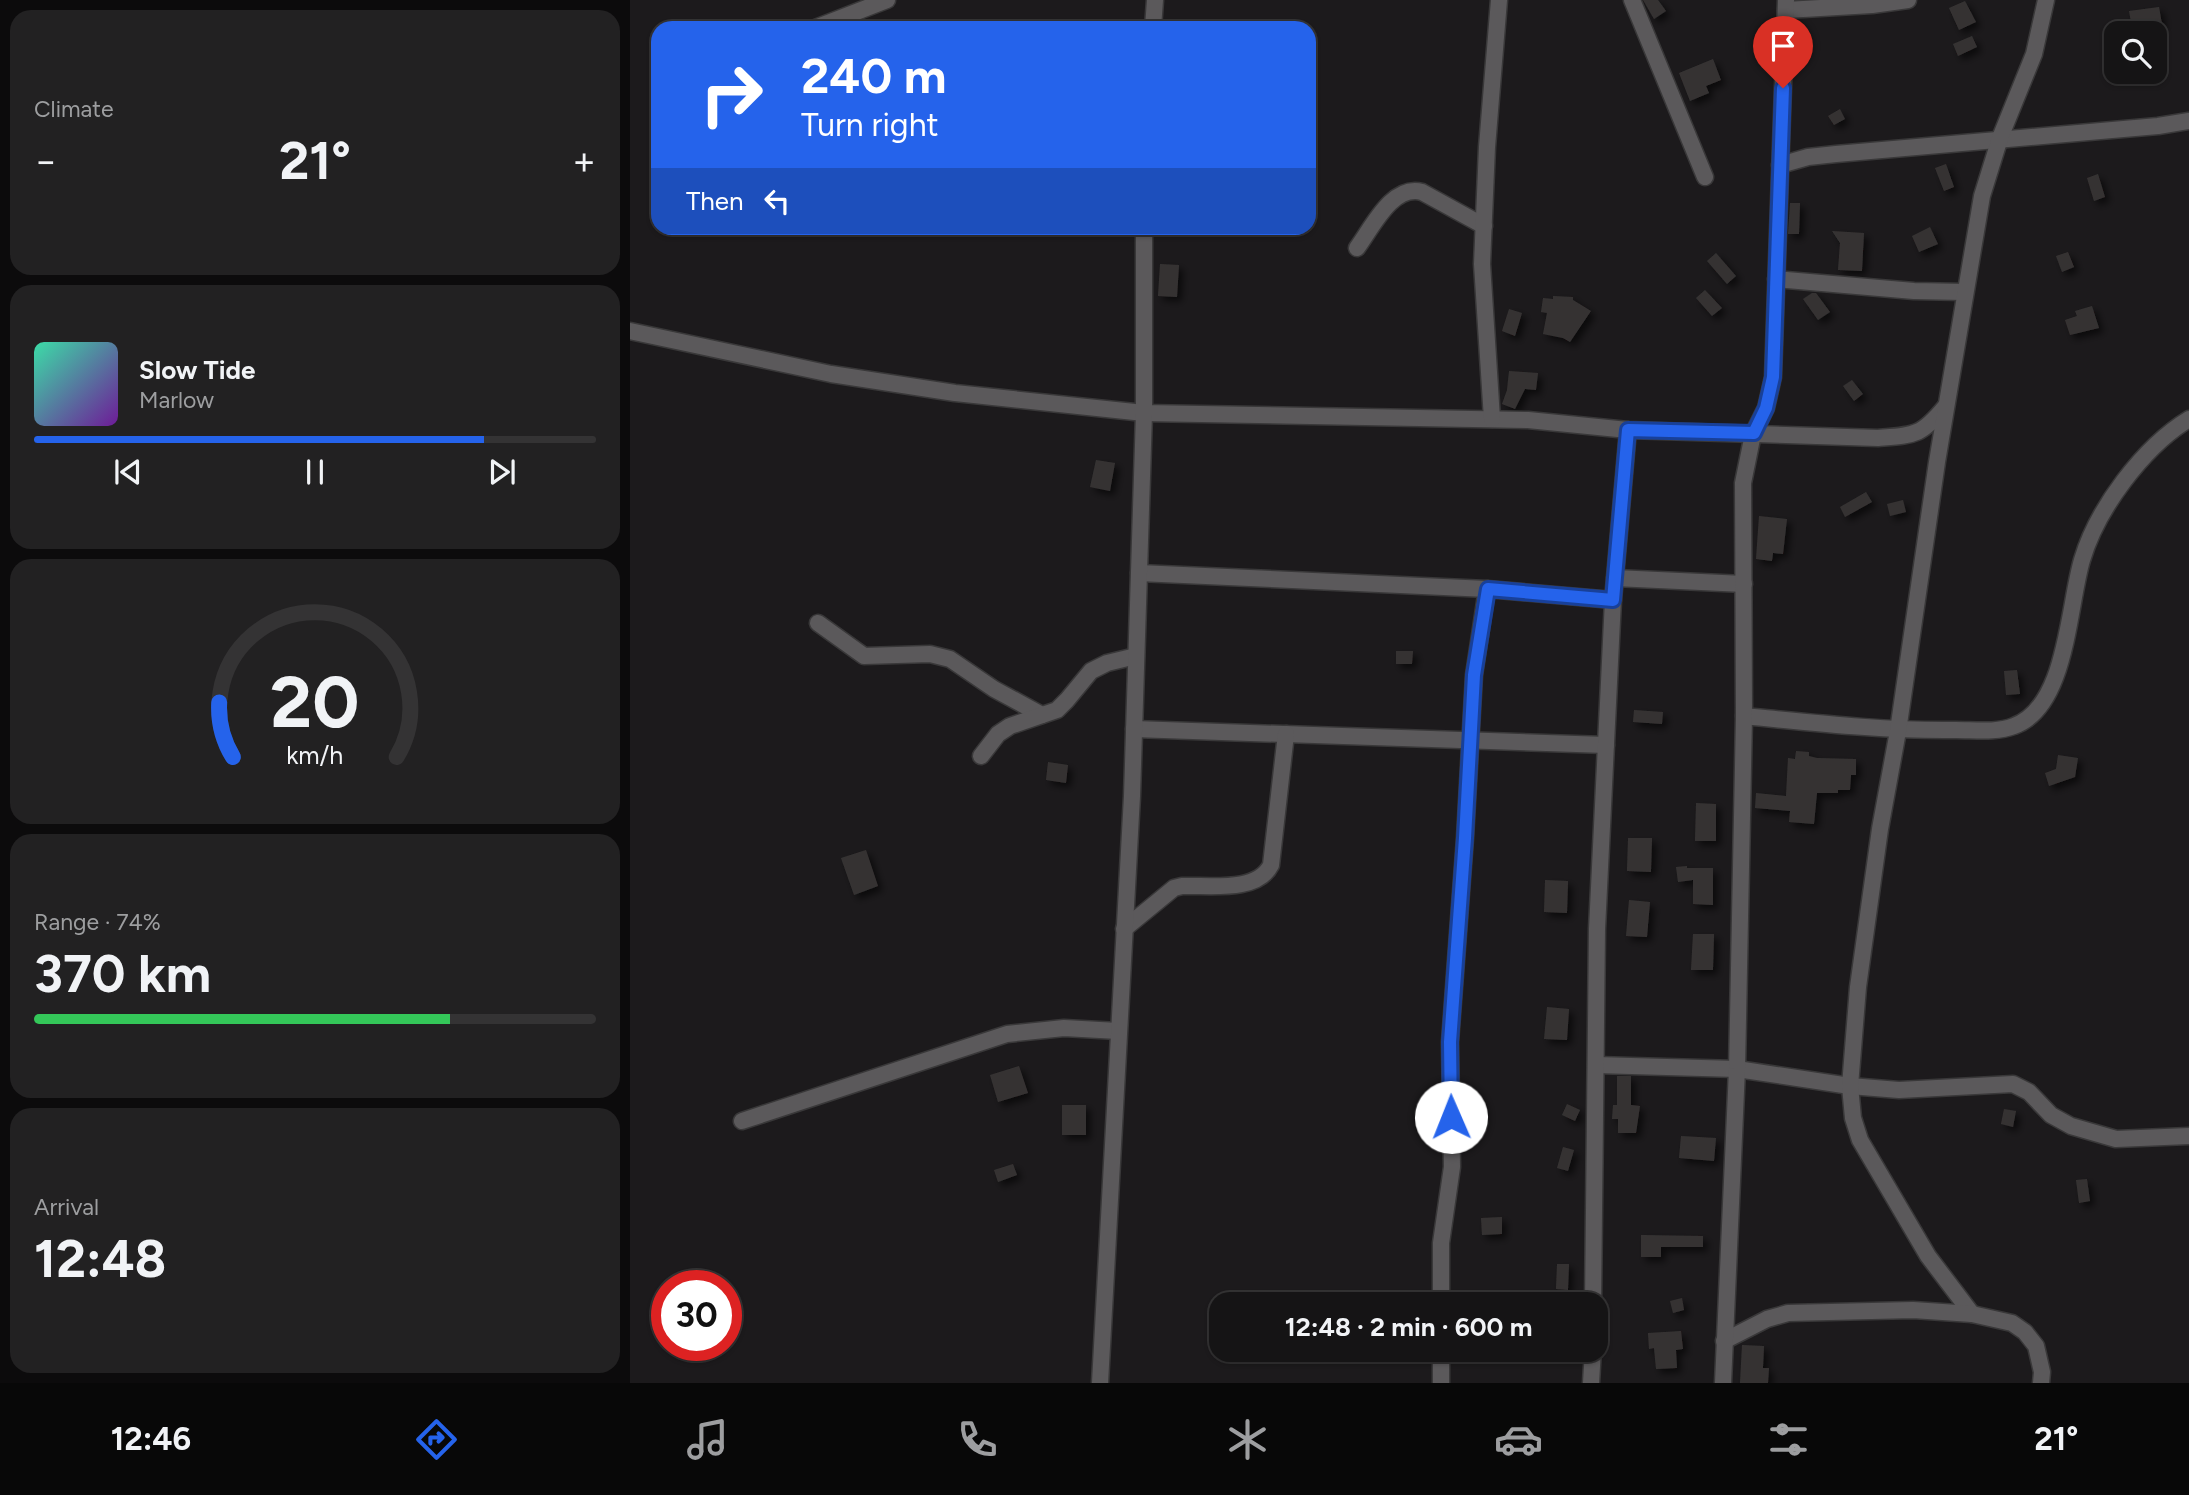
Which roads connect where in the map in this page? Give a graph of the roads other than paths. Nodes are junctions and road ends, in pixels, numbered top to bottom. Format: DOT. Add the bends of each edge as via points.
graph roads {
  1 [pos="887,0"];
  2 [pos="1155,0"];
  3 [pos="1499,0"];
  4 [pos="1632,0"];
  5 [pos="1908,0"];
  6 [pos="2046,0"];
  7 [pos="1786,5"];
  8 [pos="833,21"];
  9 [pos="1154,21"];
  10 [pos="2189,121"];
  11 [pos="2000,138"];
  12 [pos="1780,165"];
  13 [pos="1705,177"];
  14 [pos="1484,226"];
  15 [pos="1144,235"];
  16 [pos="1357,248"];
  17 [pos="1776,279"];
  18 [pos="1965,292"];
  19 [pos="630,331"];
  20 [pos="1946,407"];
  21 [pos="1144,413"];
  22 [pos="1492,419"];
  23 [pos="2189,419"];
  24 [pos="1628,430"];
  25 [pos="1754,433"];
  26 [pos="1139,573"];
  27 [pos="1615,578"];
  28 [pos="1744,584"];
  29 [pos="1488,589"];
  30 [pos="1613,600"];
  31 [pos="818,623"];
  32 [pos="1136,656"];
  33 [pos="1042,715"];
  34 [pos="1744,716"];
  35 [pos="1134,729"];
  36 [pos="1898,731"];
  37 [pos="1286,734"];
  38 [pos="1471,741"];
  39 [pos="1606,745"];
  40 [pos="981,756"];
  41 [pos="1124,929"];
  42 [pos="1118,1031"];
  43 [pos="1595,1065"];
  44 [pos="1737,1069"];
  45 [pos="1850,1086"];
  46 [pos="742,1121"];
  47 [pos="2189,1136"];
  48 [pos="1441,1292"];
  49 [pos="1594,1292"];
  50 [pos="1972,1314"];
  51 [pos="1724,1340"];
  52 [pos="1441,1362"];
  53 [pos="1592,1362"];
  54 [pos="1100,1383"];
  55 [pos="1441,1383"];
  56 [pos="1591,1383"];
  57 [pos="1723,1383"];
  58 [pos="2041,1383"];
  1 -- 8 [label="street"];
  2 -- 9 [label="street"];
  3 -- 14 [label="street"];
  4 -- 13 [label="street"];
  5 -- 7 [label="street" via="1872,5"];
  6 -- 11 [label="street" via="2034,54"];
  7 -- 12 [label="street"];
  10 -- 11 [label="street"];
  11 -- 12 [label="street" via="1808,157"];
  11 -- 18 [label="street" via="1982,195"];
  12 -- 17 [label="street"];
  14 -- 16 [label="street" via="1413,190 1386,207"];
  14 -- 22 [label="street" via="1482,264"];
  15 -- 21 [label="street"];
  17 -- 18 [label="street"];
  17 -- 25 [label="street" via="1773,377"];
  18 -- 20 [label="street"];
  19 -- 21 [label="street" via="831,374 955,393"];
  20 -- 25 [label="street" via="1928,428 1911,436"];
  20 -- 36 [label="street"];
  21 -- 22 [label="street"];
  21 -- 26 [label="street"];
  22 -- 24 [label="street"];
  23 -- 36 [label="street" via="2141,461 2101,514 2082,559 2058,670 2032,716 1996,730"];
  24 -- 25 [label="street"];
  24 -- 27 [label="street"];
  25 -- 28 [label="street" via="1743,483"];
  26 -- 29 [label="street"];
  26 -- 32 [label="street"];
  27 -- 28 [label="street"];
  27 -- 30 [label="street"];
  28 -- 34 [label="street"];
  29 -- 30 [label="street"];
  29 -- 38 [label="street" via="1474,675"];
  30 -- 39 [label="street"];
  31 -- 33 [label="street" via="864,656 930,654 950,659"];
  32 -- 33 [label="street" via="1091,671 1068,700"];
  32 -- 35 [label="street"];
  33 -- 40 [label="street" via="998,734"];
  34 -- 36 [label="street"];
  34 -- 44 [label="street"];
  35 -- 37 [label="street"];
  35 -- 41 [label="street"];
  36 -- 45 [label="street" via="1861,961"];
  37 -- 38 [label="street"];
  37 -- 41 [label="street" via="1267,874 1246,884 1174,888"];
  38 -- 39 [label="street"];
  38 -- 48 [label="street" via="1450,1042 1452,1167 1441,1243"];
  39 -- 43 [label="street"];
  41 -- 42 [label="street"];
  42 -- 46 [label="street" via="1064,1028 1007,1034"];
  42 -- 54 [label="street"];
  43 -- 44 [label="street"];
  43 -- 49 [label="street"];
  44 -- 45 [label="street"];
  44 -- 51 [label="street"];
  45 -- 47 [label="street" via="1899,1090 2013,1084 2071,1126 2116,1139"];
  45 -- 50 [label="street" via="1860,1140 1928,1256"];
  50 -- 51 [label="street" via="1913,1310 1788,1313"];
  50 -- 58 [label="street" via="2012,1323 2025,1332 2036,1346"];
  51 -- 57 [label="street"];
  52 -- 55 [label="street"];
  53 -- 56 [label="street"];
}
